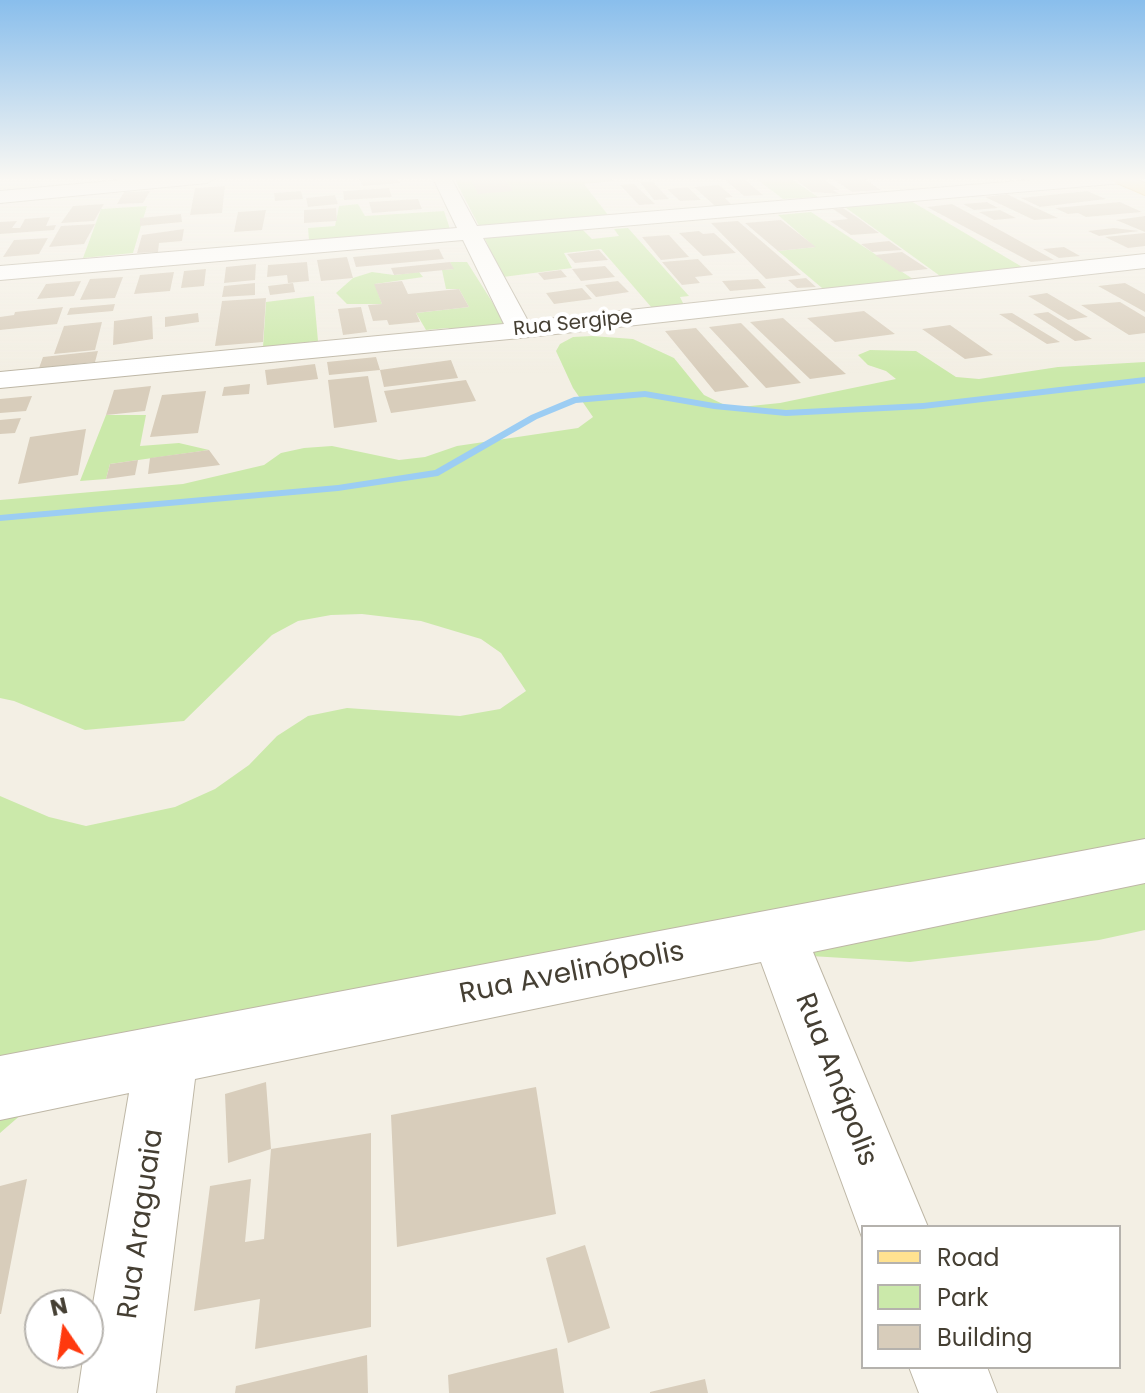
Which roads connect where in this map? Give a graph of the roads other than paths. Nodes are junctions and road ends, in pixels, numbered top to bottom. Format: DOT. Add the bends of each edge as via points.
graph roads {
  1 [pos="351,243"];
  2 [pos="473,243"];
  3 [pos="1145,261"];
  4 [pos="0,273"];
  5 [pos="520,330"];
  6 [pos="0,380"];
  7 [pos="1145,861"];
  8 [pos="778,934"];
  9 [pos="167,1055"];
  10 [pos="0,1088"];
  11 [pos="892,1225"];
  12 [pos="949,1369"];
  13 [pos="117,1393"];
  14 [pos="958,1393"];
  1 -- 4 [label="street"];
  2 -- 5 [label="street"];
  3 -- 5 [label="street, Rua Sergipe"];
  5 -- 6 [label="street, Rua Sergipe"];
  7 -- 8 [label="street, Rua Avelinópolis"];
  8 -- 9 [label="street, Rua Avelinópolis"];
  8 -- 11 [label="street, Rua Anápolis"];
  9 -- 10 [label="street, Rua Avelinópolis"];
  9 -- 13 [label="street, Rua Araguaia"];
  12 -- 14 [label="street"];
}
